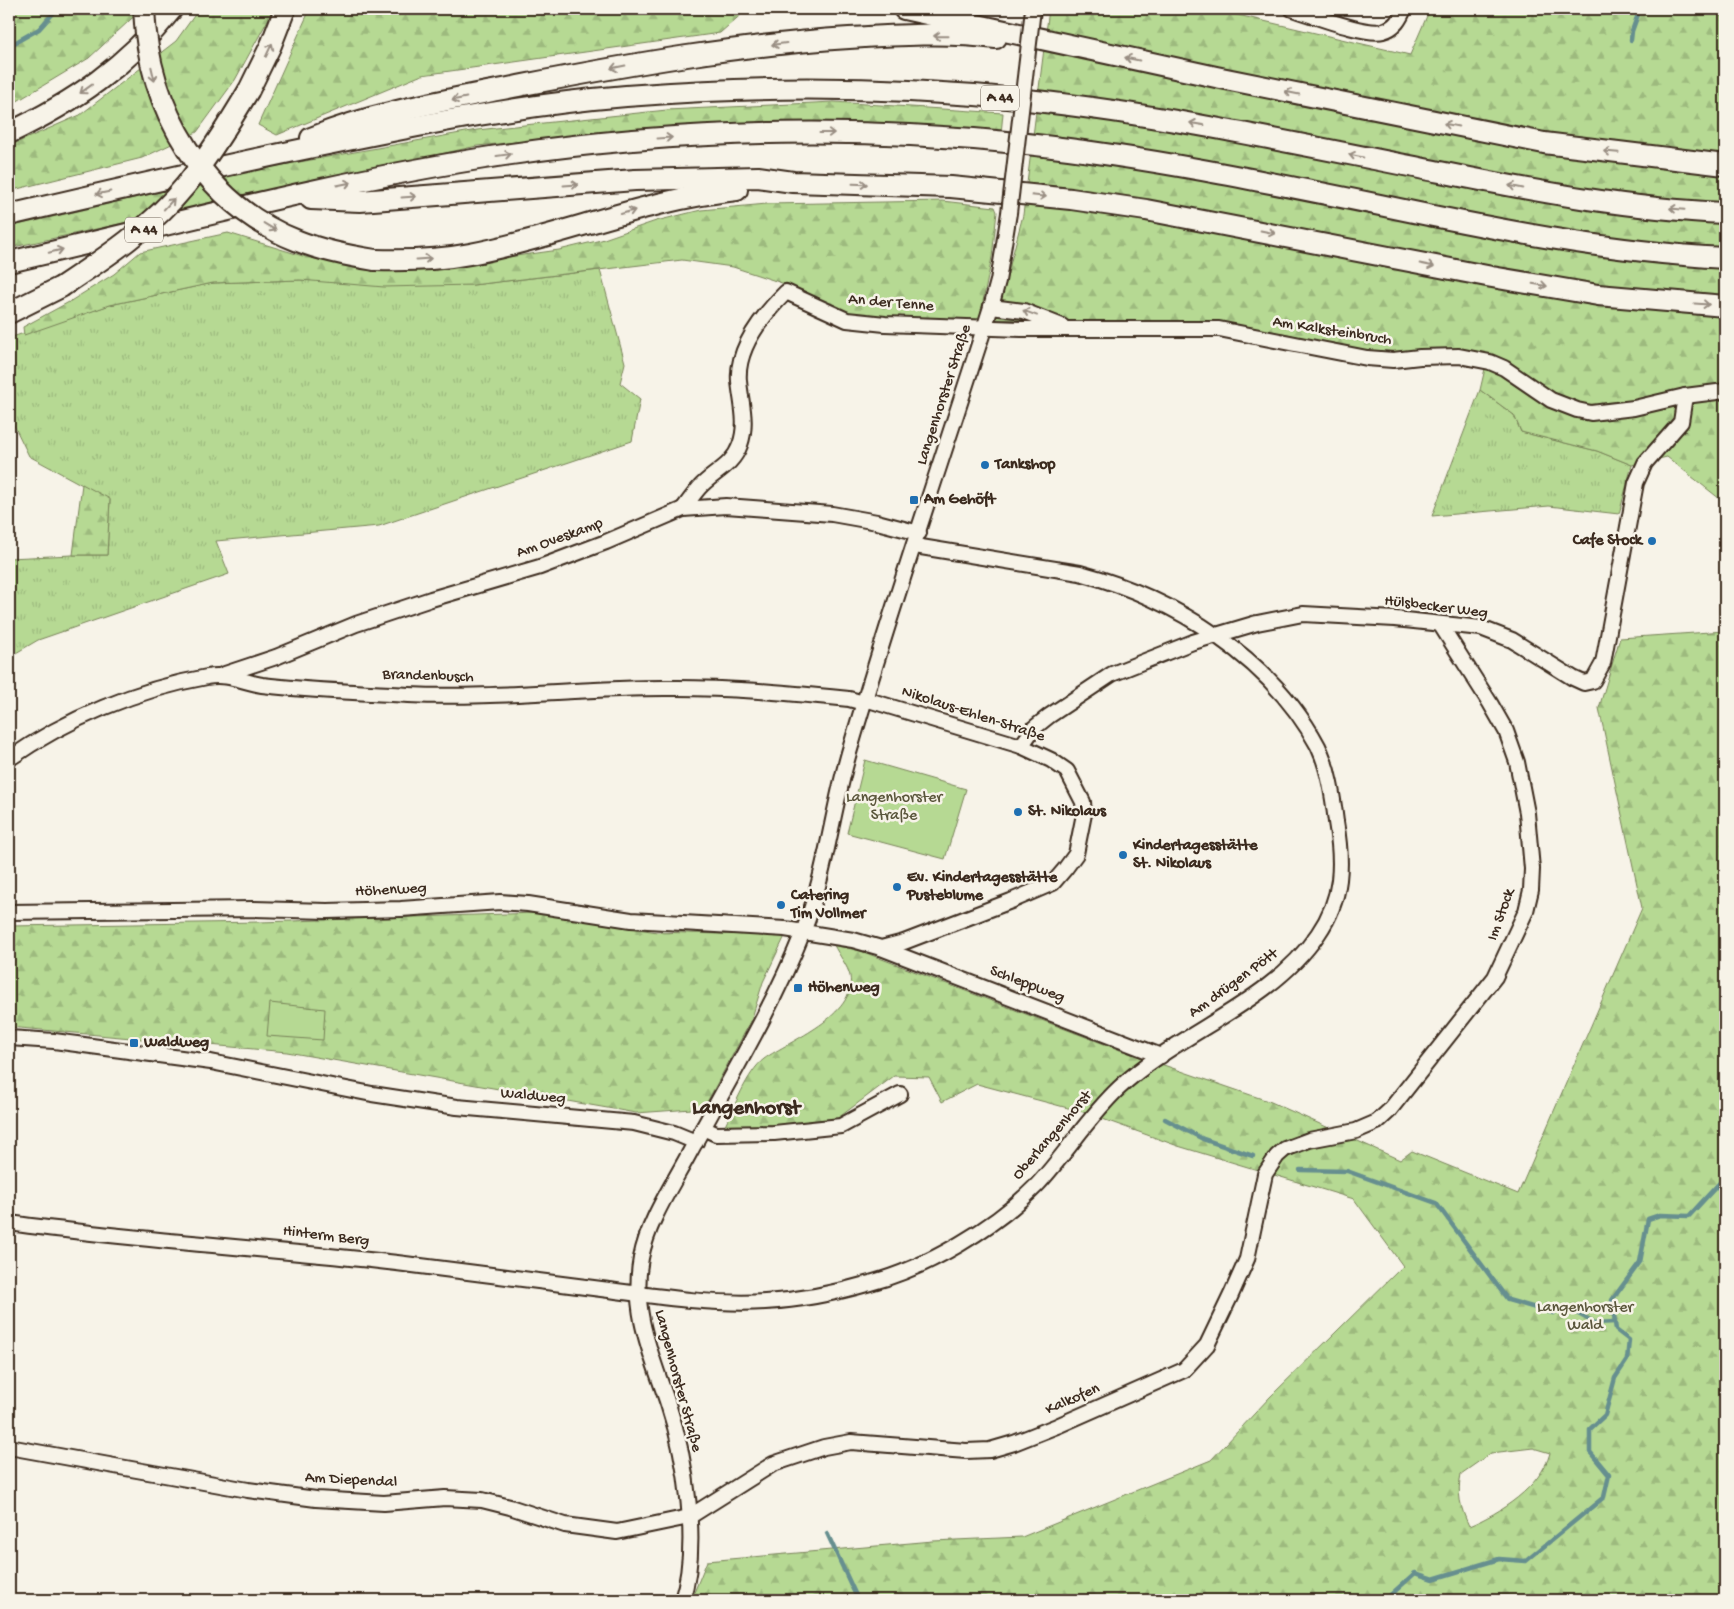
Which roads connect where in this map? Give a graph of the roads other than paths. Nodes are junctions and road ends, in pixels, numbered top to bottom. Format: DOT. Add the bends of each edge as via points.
graph roads {
  1 [pos="144,9"];
  2 [pos="172,9"];
  3 [pos="285,9"];
  4 [pos="904,9"];
  5 [pos="1033,9"];
  6 [pos="1292,9"];
  7 [pos="1404,9"];
  8 [pos="1080,48"];
  9 [pos="9,133"];
  10 [pos="270,156"];
  11 [pos="1660,156"];
  12 [pos="1725,156"];
  13 [pos="1725,165"];
  14 [pos="794,182"];
  15 [pos="279,198"];
  16 [pos="1725,213"];
  17 [pos="9,215"];
  18 [pos="1725,258"];
  19 [pos="9,262"];
  20 [pos="1725,306"];
  21 [pos="991,308"];
  22 [pos="9,313"];
  23 [pos="985,328"];
  24 [pos="1068,328"];
  25 [pos="1725,391"];
  26 [pos="1685,396"];
  27 [pos="683,509"];
  28 [pos="917,539"];
  29 [pos="1440,624"];
  30 [pos="1215,636"];
  31 [pos="222,675"];
  32 [pos="865,701"];
  33 [pos="1021,746"];
  34 [pos="9,759"];
  35 [pos="9,912"];
  36 [pos="802,933"];
  37 [pos="881,948"];
  38 [pos="9,1038"];
  39 [pos="1161,1056"];
  40 [pos="1149,1064"];
  41 [pos="900,1094"];
  42 [pos="703,1128"];
  43 [pos="1338,1135"];
  44 [pos="696,1142"];
  45 [pos="9,1222"];
  46 [pos="638,1294"];
  47 [pos="9,1447"];
  48 [pos="689,1517"];
  49 [pos="682,1600"];
  1 -- 14 [label="highway, one-way, bridge" via="152,72 166,112 180,139 217,186 239,207 281,234 335,253 375,260 407,261 470,254 668,201"];
  2 -- 9 [label="highway, one-way" via="142,46 86,90 45,116"];
  22 -- 3 [label="highway, one-way, bridge" via="61,287 118,248 186,185 250,90"];
  4 -- 8 [label="highway"];
  5 -- 21 [label="street, Langenhorster Straße, bridge" via="1009,213"];
  6 -- 7 [label="street" via="1374,32 1393,26"];
  8 -- 10 [label="highway, one-way" via="990,37 898,35 812,41 657,59 343,125"];
  11 -- 8 [label="highway, one-way" via="1544,143"];
  16 -- 10 [label="highway, A 44, one-way" via="1551,193 1207,125 1121,112 966,95 862,89 692,92 566,103 433,122"];
  10 -- 17 [label="highway, A 44, one-way"];
  11 -- 12 [label="highway"];
  11 -- 13 [label="highway"];
  15 -- 14 [label="highway, one-way" via="360,201 635,180 758,177"];
  14 -- 20 [label="highway, one-way" via="951,187 1071,199 1220,223 1492,278 1598,295"];
  15 -- 18 [label="highway, A 44, one-way" via="442,165 574,146 695,136 881,134 1020,144 1112,156 1542,237"];
  19 -- 15 [label="highway, A 44, one-way"];
  21 -- 23 [label="street, Langenhorster Straße"];
  24 -- 21 [label="street, Am Kalksteinbruch, one-way" via="1024,310"];
  23 -- 24 [label="street, Am Kalksteinbruch"];
  23 -- 27 [label="street, An der Tenne" via="847,320 786,292 756,328 741,360 739,378 744,433 740,446 724,469 700,487"];
  23 -- 28 [label="street, Langenhorster Straße"];
  24 -- 26 [label="street, Am Kalksteinbruch" via="1219,328 1367,358 1393,360 1459,356 1504,368 1551,400 1591,413 1634,408"];
  25 -- 26 [label="street, Am Kalksteinbruch"];
  26 -- 29 [label="street, Hülsbecker Weg" via="1681,422 1645,463 1636,483 1603,663 1593,681 1584,683 1573,678 1512,640 1482,628"];
  27 -- 28 [label="street, Am Oveskamp" via="726,506 832,514 877,522"];
  27 -- 31 [label="street, Am Oveskamp" via="540,567 356,624"];
  28 -- 30 [label="street" via="1103,579 1159,602"];
  28 -- 32 [label="street, Langenhorster Straße"];
  29 -- 30 [label="street, Hülsbecker Weg" via="1303,614 1280,617"];
  29 -- 43 [label="street, Im Stock" via="1490,703 1517,762 1527,813 1532,868 1529,901 1495,977 1400,1100 1377,1122"];
  30 -- 33 [label="street, Hülsbecker Weg" via="1112,674 1049,716 1034,728"];
  30 -- 39 [label="street, Am drügen Pött" via="1263,675 1301,719 1319,749 1333,802 1342,859 1328,919 1305,952 1258,992"];
  31 -- 32 [label="street, Brandenbusch" via="262,685 409,695 469,696 662,688 724,689"];
  31 -- 34 [label="street, Brandenbusch" via="177,684 104,708 72,722"];
  32 -- 33 [label="street, Nikolaus-Ehlen-Straße"];
  32 -- 36 [label="street, Langenhorster Straße" via="838,795 818,888"];
  33 -- 37 [label="street, Nikolaus-Ehlen-Straße" via="1067,771 1083,802 1082,834 1076,854 1052,883 904,942"];
  35 -- 36 [label="street, Höhenweg" via="327,911 500,902 631,920 785,929"];
  36 -- 37 [label="street" via="853,940"];
  36 -- 42 [label="street, Langenhorster Straße" via="746,1049"];
  37 -- 39 [label="street, Schleppweg"];
  38 -- 44 [label="street, Waldweg" via="210,1062 457,1107 634,1123"];
  39 -- 40 [label="street, Am drügen Pött"];
  40 -- 46 [label="street, Oberlangenhorst" via="1120,1086 1035,1187 990,1224 920,1265 877,1282 766,1302"];
  41 -- 42 [label="street" via="842,1126 726,1134 716,1134"];
  42 -- 44 [label="street, Langenhorster Straße"];
  43 -- 48 [label="street, Kalkofen" via="1310,1140 1286,1150 1270,1165 1262,1185 1247,1258 1207,1345 1184,1370 1057,1426 990,1450 851,1442 798,1454 756,1474"];
  44 -- 46 [label="street, Langenhorster Straße" via="645,1242"];
  45 -- 46 [label="street, Hinterm Berg" via="158,1242 276,1249"];
  46 -- 48 [label="street, Langenhorster Straße" via="645,1339 670,1409"];
  47 -- 48 [label="street, Am Diependal" via="316,1499 384,1503 445,1498 482,1500 593,1530 617,1532"];
  48 -- 49 [label="street, Langenhorster Straße" via="691,1557"];
}
